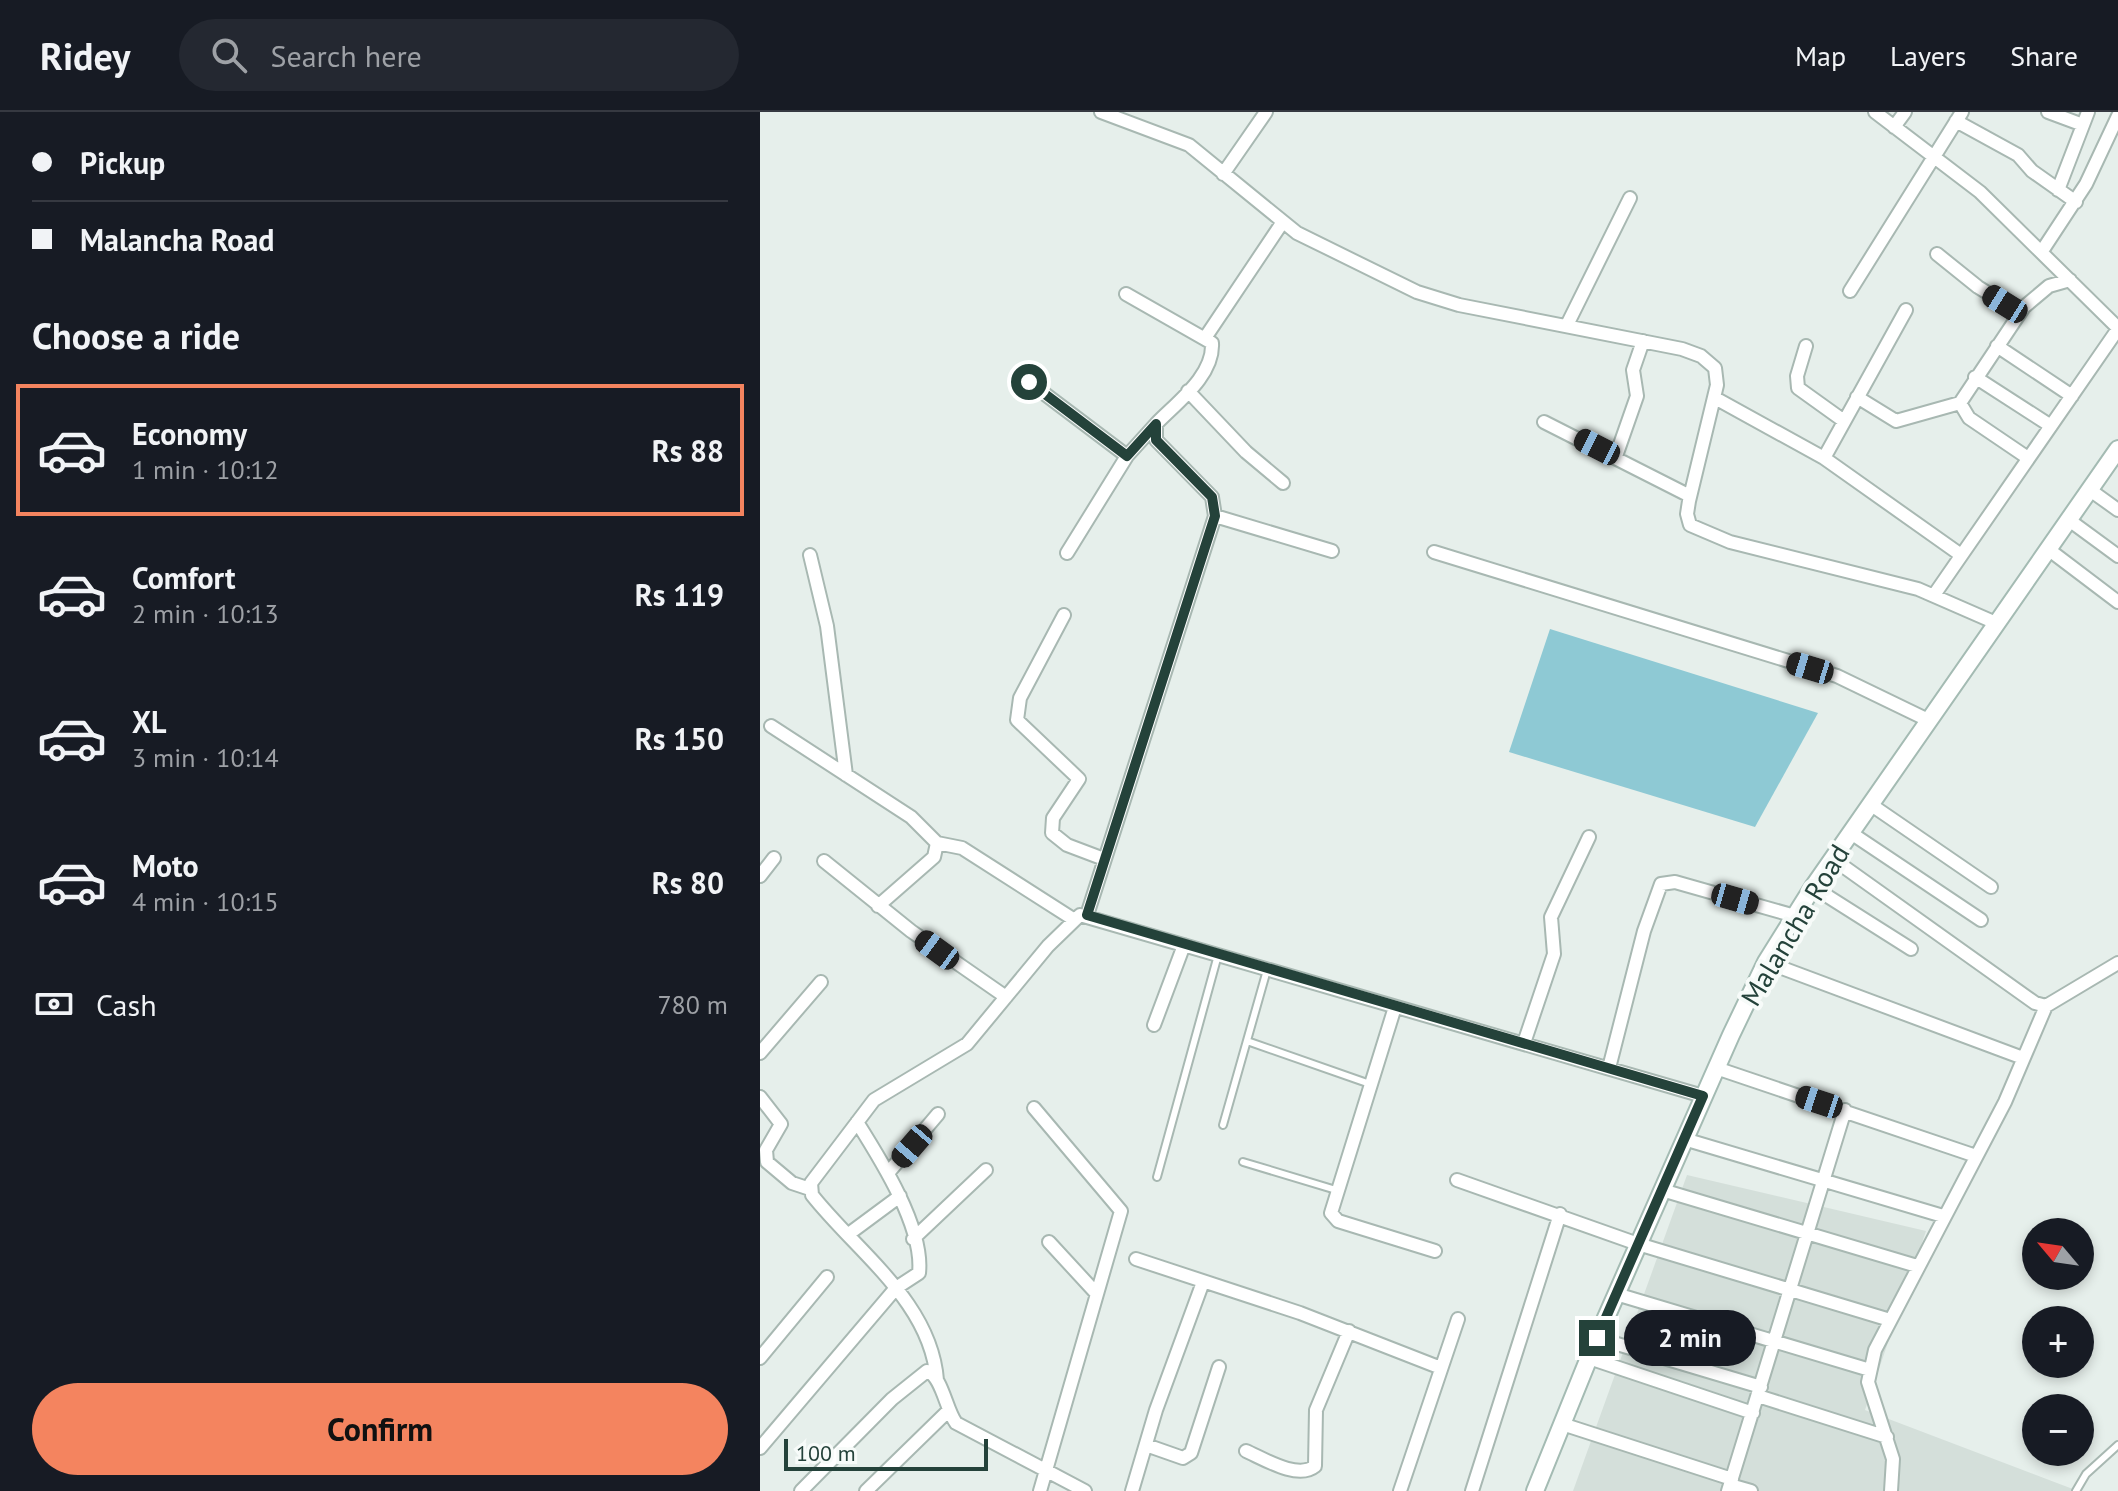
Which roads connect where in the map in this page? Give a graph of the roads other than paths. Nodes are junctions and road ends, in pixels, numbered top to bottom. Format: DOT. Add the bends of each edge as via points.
graph roads {
  1 [pos="1101,112"];
  2 [pos="1266,112"];
  3 [pos="1875,112"];
  4 [pos="1905,112"];
  5 [pos="2048,112"];
  6 [pos="1959,116"];
  7 [pos="2118,116"];
  8 [pos="2086,118"];
  9 [pos="1894,127"];
  10 [pos="1933,156"];
  11 [pos="1223,174"];
  12 [pos="2058,190"];
  13 [pos="1630,198"];
  14 [pos="2076,202"];
  15 [pos="1282,223"];
  16 [pos="2042,251"];
  17 [pos="1937,254"];
  18 [pos="2070,280"];
  19 [pos="1850,291"];
  20 [pos="1126,294"];
  21 [pos="1906,310"];
  22 [pos="2020,313"];
  23 [pos="1567,325"];
  24 [pos="2118,328"];
  25 [pos="1205,338"];
  26 [pos="1643,341"];
  27 [pos="1806,346"];
  28 [pos="1997,346"];
  29 [pos="1975,377"];
  30 [pos="1029,382"];
  31 [pos="1188,391"];
  32 [pos="2072,396"];
  33 [pos="1857,397"];
  34 [pos="1715,398"];
  35 [pos="1960,403"];
  36 [pos="1844,421"];
  37 [pos="1544,422"];
  38 [pos="1156,424"];
  39 [pos="2051,426"];
  40 [pos="1127,456"];
  41 [pos="1616,456"];
  42 [pos="2116,456"];
  43 [pos="1824,458"];
  44 [pos="2028,458"];
  45 [pos="1283,483"];
  46 [pos="2090,490"];
  47 [pos="1690,496"];
  48 [pos="2118,510"];
  49 [pos="1215,516"];
  50 [pos="2069,520"];
  51 [pos="2048,549"];
  52 [pos="1332,551"];
  53 [pos="1434,552"];
  54 [pos="1067,553"];
  55 [pos="810,555"];
  56 [pos="1961,555"];
  57 [pos="2118,556"];
  58 [pos="1934,595"];
  59 [pos="2118,602"];
  60 [pos="1064,615"];
  61 [pos="1996,623"];
  62 [pos="1928,720"];
  63 [pos="771,726"];
  64 [pos="846,775"];
  65 [pos="1870,804"];
  66 [pos="1851,833"];
  67 [pos="1589,837"];
  68 [pos="937,843"];
  69 [pos="774,858"];
  70 [pos="1104,859"];
  71 [pos="1833,859"];
  72 [pos="824,861"];
  73 [pos="760,876"];
  74 [pos="1813,887"];
  75 [pos="1991,887"];
  76 [pos="878,906"];
  77 [pos="1087,915"];
  78 [pos="1795,916"];
  79 [pos="1073,919"];
  80 [pos="1981,920"];
  81 [pos="1184,945"];
  82 [pos="1911,949"];
  83 [pos="1218,955"];
  84 [pos="1766,962"];
  85 [pos="2118,963"];
  86 [pos="1267,970"];
  87 [pos="821,982"];
  88 [pos="1006,997"];
  89 [pos="2046,1006"];
  90 [pos="1395,1007"];
  91 [pos="1154,1025"];
  92 [pos="1247,1041"];
  93 [pos="1524,1043"];
  94 [pos="760,1053"];
  95 [pos="2023,1058"];
  96 [pos="1609,1068"];
  97 [pos="1716,1068"];
  98 [pos="1370,1084"];
  99 [pos="1703,1096"];
  100 [pos="760,1097"];
  101 [pos="1034,1108"];
  102 [pos="1845,1110"];
  103 [pos="938,1114"];
  104 [pos="857,1122"];
  105 [pos="1223,1125"];
  106 [pos="1684,1139"];
  107 [pos="1976,1156"];
  108 [pos="1243,1162"];
  109 [pos="986,1170"];
  110 [pos="888,1173"];
  111 [pos="1157,1177"];
  112 [pos="1457,1180"];
  113 [pos="1824,1180"];
  114 [pos="810,1189"];
  115 [pos="1336,1190"];
  116 [pos="1662,1190"];
  117 [pos="900,1196"];
  118 [pos="1560,1214"];
  119 [pos="1943,1216"];
  120 [pos="1808,1232"];
  121 [pos="850,1233"];
  122 [pos="913,1239"];
  123 [pos="1049,1242"];
  124 [pos="1638,1244"];
  125 [pos="1435,1251"];
  126 [pos="1136,1259"];
  127 [pos="1917,1266"];
  128 [pos="827,1277"];
  129 [pos="1203,1282"];
  130 [pos="896,1288"];
  131 [pos="1791,1290"];
  132 [pos="1096,1293"];
  133 [pos="1616,1294"];
  134 [pos="1458,1319"];
  135 [pos="1890,1320"];
  136 [pos="1349,1331"];
  137 [pos="1597,1338"];
  138 [pos="1775,1342"];
  139 [pos="760,1358"];
  140 [pos="1589,1358"];
  141 [pos="1219,1367"];
  142 [pos="1441,1368"];
  143 [pos="1870,1370"];
  144 [pos="937,1380"];
  145 [pos="1760,1392"];
  146 [pos="947,1412"];
  147 [pos="1753,1413"];
  148 [pos="1562,1424"];
  149 [pos="1887,1437"];
  150 [pos="1146,1445"];
  151 [pos="2118,1445"];
  152 [pos="760,1448"];
  153 [pos="1246,1451"];
  154 [pos="1046,1471"];
  155 [pos="1730,1485"];
  156 [pos="801,1491"];
  157 [pos="866,1491"];
  158 [pos="1040,1491"];
  159 [pos="1085,1491"];
  160 [pos="1132,1491"];
  161 [pos="1400,1491"];
  162 [pos="1472,1491"];
  163 [pos="1535,1491"];
  164 [pos="1751,1491"];
  165 [pos="1891,1491"];
  166 [pos="2076,1491"];
  1 -- 11 [label="street" via="1181,141"];
  2 -- 11 [label="street"];
  3 -- 9 [label="street"];
  4 -- 9 [label="street"];
  5 -- 8 [label="street"];
  6 -- 10 [label="street"];
  6 -- 12 [label="street" via="2018,155"];
  7 -- 14 [label="street"];
  8 -- 12 [label="street"];
  9 -- 10 [label="street"];
  10 -- 16 [label="street"];
  10 -- 19 [label="street"];
  11 -- 15 [label="street"];
  12 -- 14 [label="street"];
  13 -- 23 [label="street"];
  14 -- 16 [label="street"];
  15 -- 23 [label="street" via="1412,290 1459,305"];
  15 -- 25 [label="street"];
  16 -- 18 [label="street"];
  17 -- 22 [label="street"];
  18 -- 22 [label="street" via="2036,295"];
  18 -- 24 [label="street"];
  20 -- 25 [label="street"];
  21 -- 33 [label="street"];
  22 -- 28 [label="street"];
  23 -- 26 [label="street"];
  24 -- 32 [label="street"];
  25 -- 31 [label="street" via="1212,351"];
  26 -- 34 [label="street" via="1694,353 1710,363 1717,374"];
  26 -- 41 [label="street" via="1633,370 1637,396"];
  27 -- 36 [label="street" via="1798,388"];
  28 -- 29 [label="street"];
  28 -- 32 [label="street"];
  29 -- 35 [label="street"];
  29 -- 39 [label="street"];
  30 -- 40 [label="street"];
  31 -- 38 [label="street"];
  31 -- 45 [label="street"];
  32 -- 39 [label="street"];
  33 -- 35 [label="street" via="1896,421"];
  33 -- 36 [label="street"];
  34 -- 43 [label="street"];
  34 -- 47 [label="street"];
  35 -- 44 [label="street" via="1969,418"];
  36 -- 43 [label="street"];
  37 -- 41 [label="street"];
  38 -- 40 [label="street"];
  38 -- 49 [label="street" via="1156,440 1212,497"];
  39 -- 44 [label="street"];
  40 -- 54 [label="street"];
  41 -- 47 [label="street"];
  42 -- 46 [label="main road, Malancha Road"];
  43 -- 56 [label="street"];
  44 -- 56 [label="street"];
  46 -- 48 [label="street"];
  46 -- 50 [label="main road, Malancha Road"];
  47 -- 58 [label="street" via="1687,520 1707,535"];
  49 -- 52 [label="street"];
  49 -- 70 [label="street"];
  50 -- 51 [label="main road, Malancha Road"];
  50 -- 57 [label="street"];
  51 -- 59 [label="street"];
  51 -- 61 [label="main road, Malancha Road"];
  53 -- 62 [label="street" via="1837,676"];
  55 -- 64 [label="street" via="827,626"];
  56 -- 58 [label="street"];
  58 -- 61 [label="street"];
  60 -- 70 [label="street" via="1020,698 1017,720 1079,779 1053,818 1052,833 1067,845"];
  61 -- 62 [label="main road, Malancha Road"];
  62 -- 65 [label="main road, Malancha Road"];
  63 -- 64 [label="street"];
  64 -- 68 [label="street" via="911,817"];
  65 -- 66 [label="main road, Malancha Road"];
  65 -- 75 [label="street"];
  66 -- 71 [label="main road, Malancha Road"];
  66 -- 80 [label="street"];
  67 -- 93 [label="street" via="1551,917 1554,954"];
  68 -- 76 [label="street" via="934,857"];
  68 -- 79 [label="street" via="974,855"];
  69 -- 73 [label="street"];
  70 -- 77 [label="street"];
  71 -- 74 [label="main road, Malancha Road"];
  71 -- 89 [label="street" via="2017,993"];
  72 -- 76 [label="street"];
  74 -- 78 [label="main road, Malancha Road"];
  74 -- 82 [label="street"];
  76 -- 88 [label="street"];
  77 -- 79 [label="street"];
  77 -- 81 [label="street"];
  78 -- 84 [label="main road, Malancha Road"];
  78 -- 96 [label="street" via="1675,882 1661,884"];
  79 -- 88 [label="street"];
  81 -- 83 [label="street"];
  81 -- 91 [label="street"];
  83 -- 86 [label="street"];
  83 -- 111 [label="lane"];
  84 -- 95 [label="street"];
  84 -- 97 [label="main road, Malancha Road"];
  85 -- 89 [label="street"];
  86 -- 90 [label="street"];
  86 -- 92 [label="lane"];
  87 -- 94 [label="street"];
  88 -- 104 [label="street" via="967,1044 882,1092"];
  89 -- 95 [label="street"];
  90 -- 93 [label="street"];
  90 -- 98 [label="street"];
  92 -- 98 [label="lane"];
  92 -- 105 [label="lane"];
  93 -- 96 [label="street"];
  95 -- 107 [label="street"];
  96 -- 99 [label="street"];
  97 -- 99 [label="main road, Malancha Road"];
  97 -- 102 [label="street"];
  98 -- 115 [label="street"];
  99 -- 106 [label="main road, Malancha Road"];
  100 -- 114 [label="street" via="781,1124 766,1150 767,1162 792,1183"];
  101 -- 132 [label="street" via="1121,1211"];
  102 -- 107 [label="street"];
  102 -- 113 [label="street"];
  103 -- 110 [label="street"];
  104 -- 110 [label="street"];
  104 -- 114 [label="street"];
  106 -- 113 [label="street"];
  106 -- 116 [label="main road, Malancha Road"];
  107 -- 119 [label="street"];
  108 -- 115 [label="lane"];
  109 -- 122 [label="street"];
  110 -- 117 [label="street"];
  112 -- 118 [label="street"];
  113 -- 119 [label="street"];
  113 -- 120 [label="street"];
  114 -- 121 [label="street"];
  115 -- 125 [label="street" via="1332,1218"];
  116 -- 120 [label="street"];
  116 -- 124 [label="main road, Malancha Road"];
  117 -- 121 [label="street"];
  117 -- 122 [label="street"];
  118 -- 124 [label="street"];
  118 -- 162 [label="street"];
  119 -- 127 [label="street"];
  120 -- 127 [label="street"];
  120 -- 131 [label="street"];
  121 -- 130 [label="street"];
  122 -- 130 [label="street" via="919,1273"];
  123 -- 132 [label="street"];
  124 -- 131 [label="street"];
  124 -- 133 [label="main road, Malancha Road"];
  126 -- 129 [label="street"];
  127 -- 135 [label="street"];
  128 -- 139 [label="street"];
  129 -- 136 [label="street"];
  129 -- 150 [label="street"];
  130 -- 144 [label="street" via="927,1336"];
  130 -- 152 [label="street"];
  131 -- 135 [label="street"];
  131 -- 138 [label="street"];
  132 -- 154 [label="street"];
  133 -- 137 [label="main road, Malancha Road"];
  133 -- 138 [label="street"];
  134 -- 142 [label="street"];
  135 -- 143 [label="street"];
  136 -- 142 [label="street"];
  136 -- 153 [label="street" via="1316,1410 1315,1466 1304,1472 1290,1469"];
  137 -- 140 [label="main road, Malancha Road"];
  137 -- 145 [label="street"];
  138 -- 143 [label="street"];
  138 -- 145 [label="street"];
  140 -- 147 [label="street"];
  140 -- 148 [label="main road, Malancha Road"];
  141 -- 150 [label="street" via="1191,1453 1183,1458"];
  142 -- 161 [label="street"];
  143 -- 149 [label="street" via="1868,1382"];
  144 -- 146 [label="street"];
  144 -- 156 [label="street" via="927,1371 917,1377"];
  145 -- 147 [label="street"];
  145 -- 149 [label="street"];
  146 -- 154 [label="street" via="963,1428"];
  146 -- 157 [label="street"];
  147 -- 155 [label="street"];
  148 -- 155 [label="street"];
  148 -- 163 [label="main road, Malancha Road"];
  149 -- 165 [label="street" via="1893,1459"];
  150 -- 160 [label="street"];
  151 -- 166 [label="lane" via="2086,1474"];
  154 -- 158 [label="street"];
  154 -- 159 [label="street"];
  155 -- 164 [label="street"];
}
